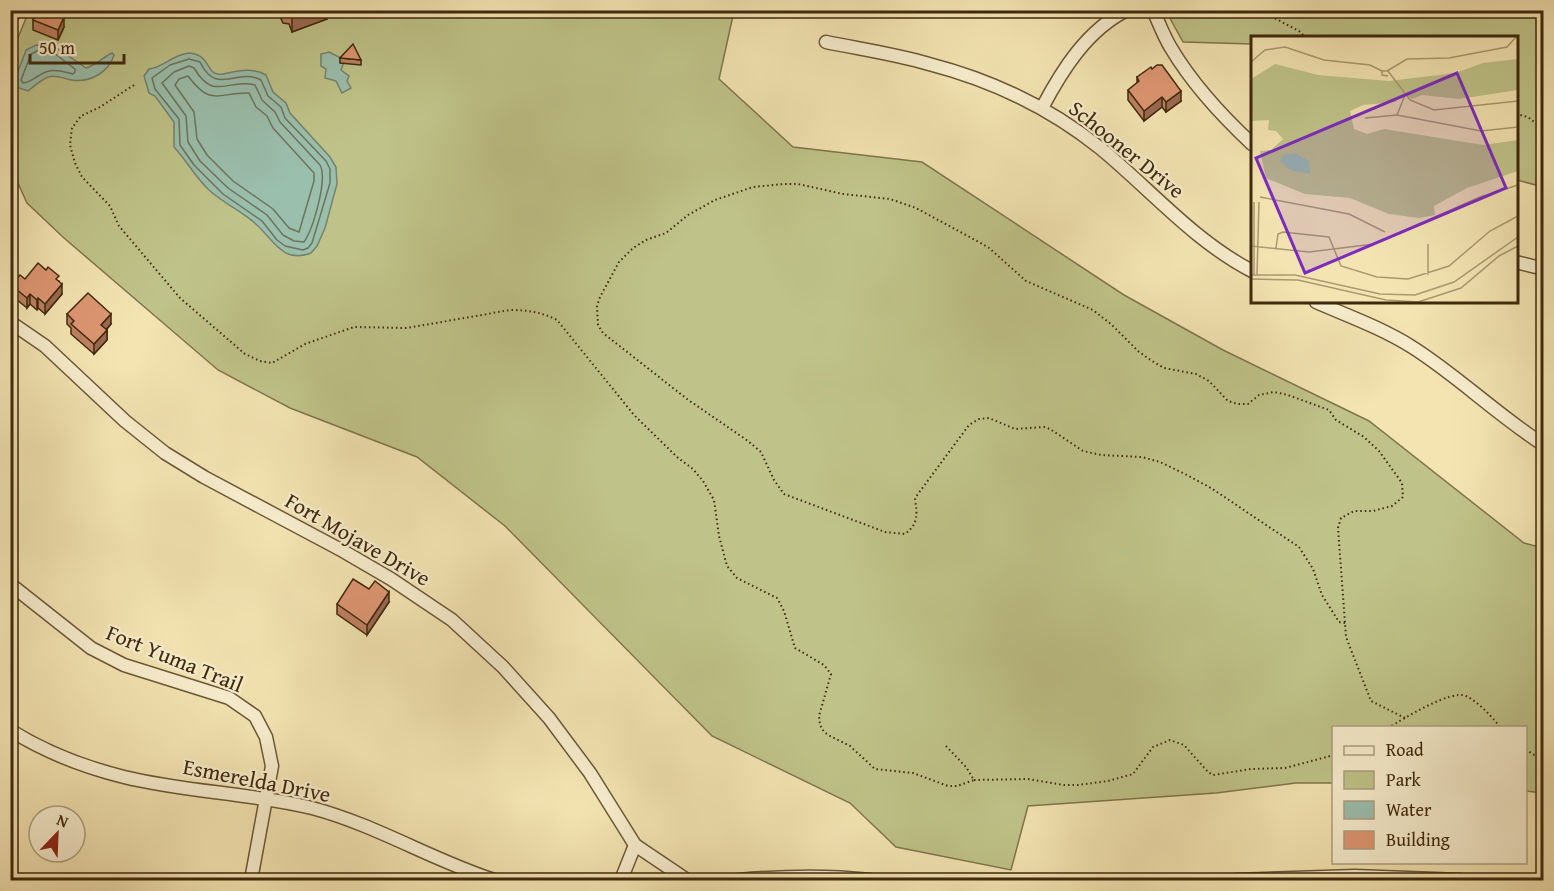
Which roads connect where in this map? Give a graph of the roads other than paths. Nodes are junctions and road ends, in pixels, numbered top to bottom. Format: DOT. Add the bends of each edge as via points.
graph roads {
  1 [pos="20,10"];
  2 [pos="1127,10"];
  3 [pos="1153,10"];
  4 [pos="10,24"];
  5 [pos="826,42"];
  6 [pos="1042,108"];
  7 [pos="1251,143"];
  8 [pos="1518,262"];
  9 [pos="1544,269"];
  10 [pos="1251,270"];
  11 [pos="1319,303"];
  12 [pos="10,322"];
  13 [pos="1544,445"];
  14 [pos="10,584"];
  15 [pos="10,730"];
  16 [pos="265,800"];
  17 [pos="635,845"];
  18 [pos="251,880"];
  19 [pos="494,880"];
  20 [pos="621,880"];
  21 [pos="687,880"];
  22 [pos="740,880"];
  23 [pos="870,880"];
  24 [pos="1236,880"];
  25 [pos="1461,880"];
  1 -- 4 [label="lane"];
  2 -- 6 [label="street" via="1079,49"];
  3 -- 7 [label="street" via="1170,48 1201,91"];
  5 -- 6 [label="street, Schooner Drive" via="929,63 1015,94"];
  6 -- 10 [label="street, Schooner Drive" via="1099,147 1201,237"];
  8 -- 9 [label="street"];
  11 -- 13 [label="street" via="1410,345"];
  12 -- 17 [label="street, Fort Mojave Drive" via="45,346 165,453 343,551 452,620 503,667 549,718 590,773"];
  14 -- 16 [label="street, Fort Yuma Trail" via="91,648 124,665 229,698 255,716 266,737 272,765"];
  15 -- 16 [label="street, Esmerelda Drive" via="82,765 125,778"];
  16 -- 18 [label="street, Fort Yuma Trail"];
  16 -- 19 [label="street, Esmerelda Drive" via="312,808 357,823"];
  17 -- 20 [label="street"];
  17 -- 21 [label="street"];
  22 -- 23 [label="street"];
  24 -- 25 [label="street" via="1355,876"];
}
